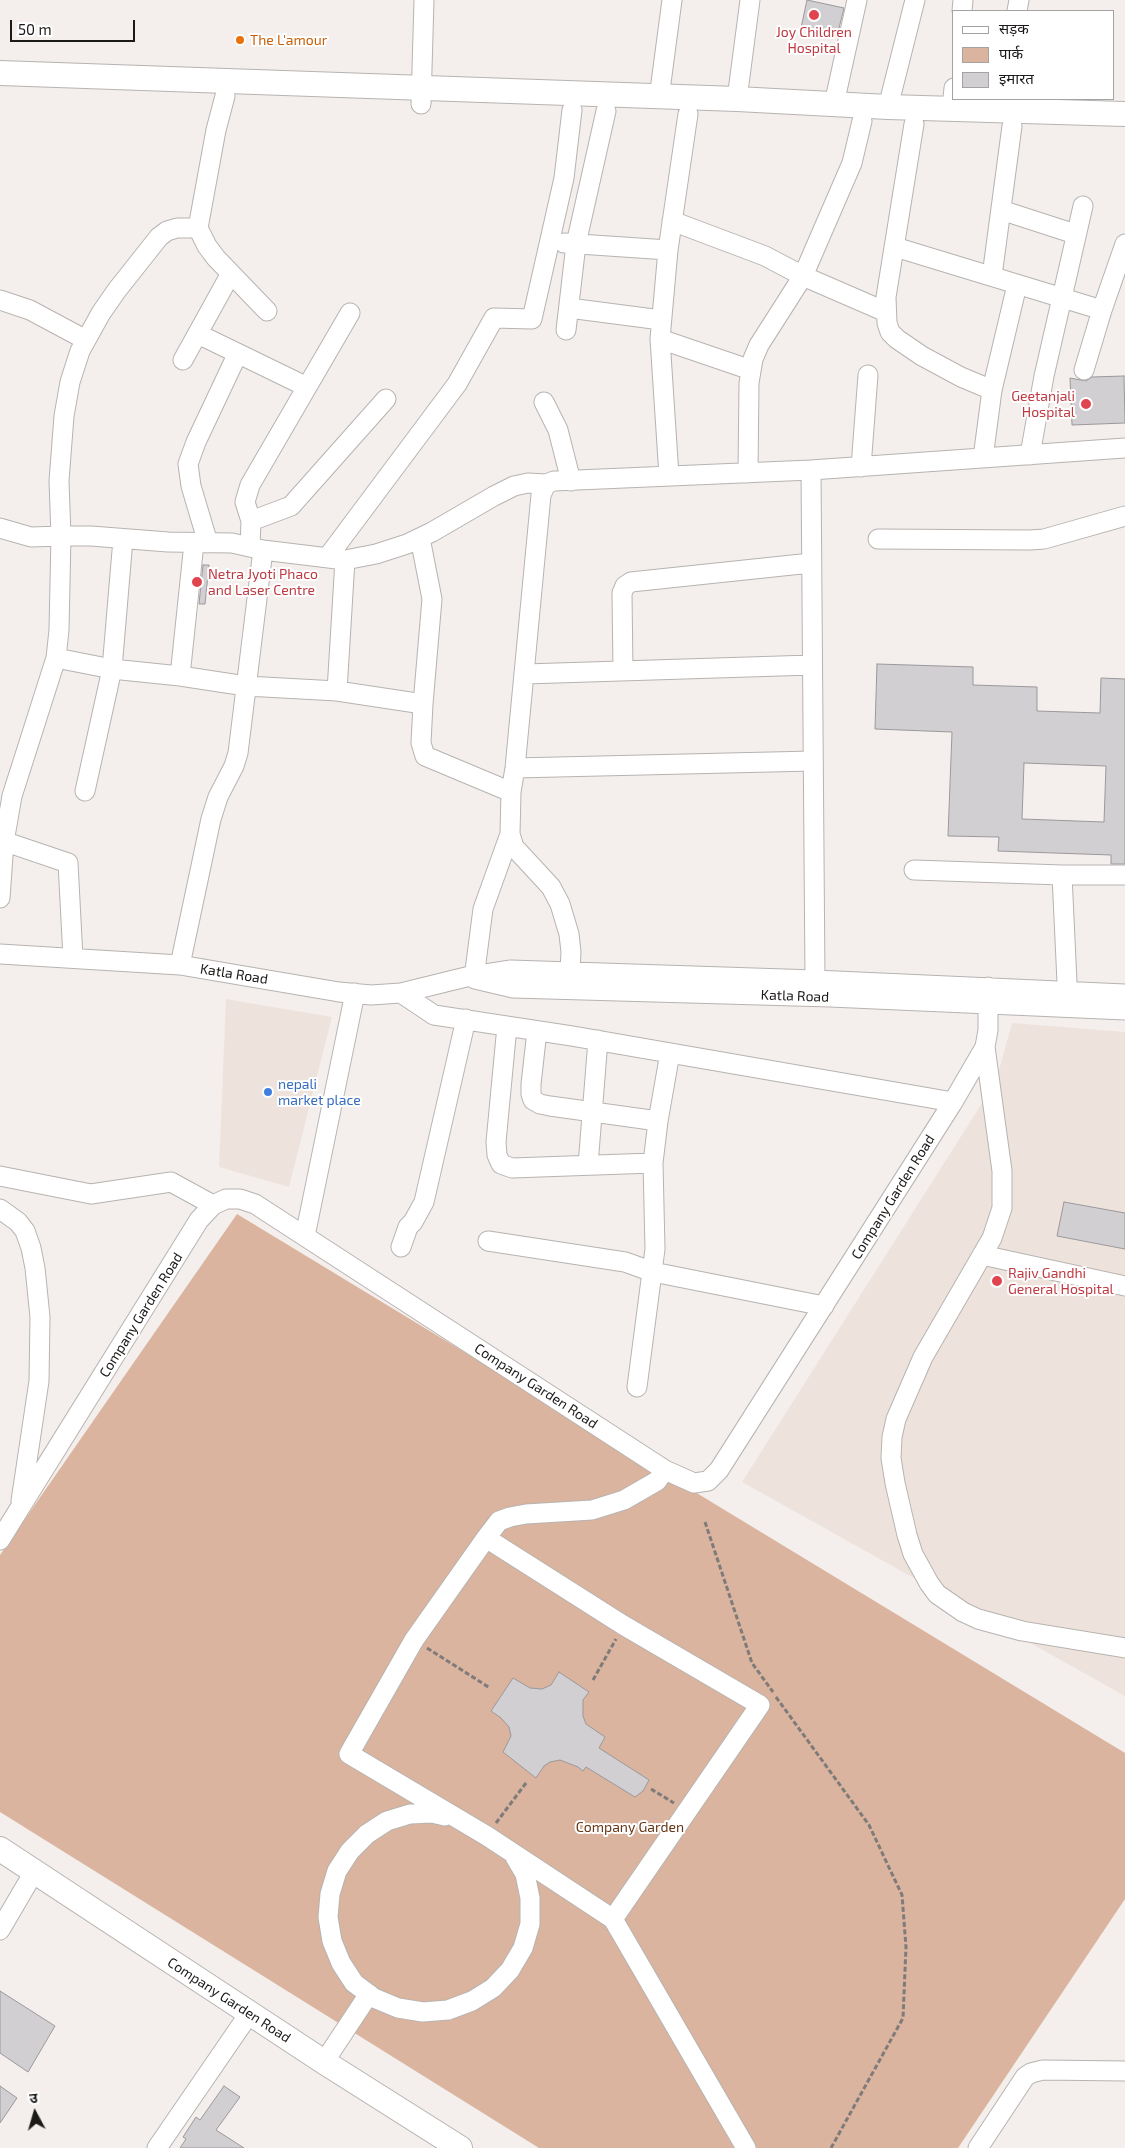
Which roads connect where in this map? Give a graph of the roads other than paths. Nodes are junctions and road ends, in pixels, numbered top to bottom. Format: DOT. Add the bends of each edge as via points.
graph roads {
  1 [pos="424,0"];
  2 [pos="672,0"];
  3 [pos="750,0"];
  4 [pos="857,0"];
  5 [pos="916,0"];
  6 [pos="0,73"];
  7 [pos="0,89"];
  8 [pos="225,96"];
  9 [pos="422,97"];
  10 [pos="659,98"];
  11 [pos="952,98"];
  12 [pos="737,99"];
  13 [pos="960,100"];
  14 [pos="834,104"];
  15 [pos="888,107"];
  16 [pos="572,110"];
  17 [pos="606,111"];
  18 [pos="1004,112"];
  19 [pos="688,114"];
  20 [pos="1125,114"];
  21 [pos="862,121"];
  22 [pos="914,124"];
  23 [pos="1125,129"];
  24 [pos="1083,206"];
  25 [pos="1000,210"];
  26 [pos="672,221"];
  27 [pos="198,228"];
  28 [pos="1075,234"];
  29 [pos="548,242"];
  30 [pos="576,244"];
  31 [pos="1125,244"];
  32 [pos="895,247"];
  33 [pos="668,250"];
  34 [pos="230,275"];
  35 [pos="803,276"];
  36 [pos="992,276"];
  37 [pos="1016,285"];
  38 [pos="1062,297"];
  39 [pos="0,300"];
  40 [pos="569,308"];
  41 [pos="1102,310"];
  42 [pos="267,311"];
  43 [pos="886,312"];
  44 [pos="350,313"];
  45 [pos="662,320"];
  46 [pos="566,330"];
  47 [pos="198,334"];
  48 [pos="660,339"];
  49 [pos="86,340"];
  50 [pos="237,354"];
  51 [pos="183,360"];
  52 [pos="751,370"];
  53 [pos="1084,370"];
  54 [pos="868,375"];
  55 [pos="307,387"];
  56 [pos="992,390"];
  57 [pos="386,400"];
  58 [pos="544,402"];
  59 [pos="1125,448"];
  60 [pos="1030,455"];
  61 [pos="983,458"];
  62 [pos="861,467"];
  63 [pos="811,470"];
  64 [pos="748,473"];
  65 [pos="669,476"];
  66 [pos="571,481"];
  67 [pos="546,484"];
  68 [pos="1125,516"];
  69 [pos="251,521"];
  70 [pos="0,528"];
  71 [pos="61,536"];
  72 [pos="420,538"];
  73 [pos="123,539"];
  74 [pos="878,539"];
  75 [pos="201,543"];
  76 [pos="256,548"];
  77 [pos="336,559"];
  78 [pos="811,563"];
  79 [pos="56,658"];
  80 [pos="812,665"];
  81 [pos="112,669"];
  82 [pos="624,670"];
  83 [pos="525,674"];
  84 [pos="180,676"];
  85 [pos="246,686"];
  86 [pos="337,691"];
  87 [pos="423,704"];
  88 [pos="813,761"];
  89 [pos="515,768"];
  90 [pos="85,791"];
  91 [pos="511,792"];
  92 [pos="510,834"];
  93 [pos="2,841"];
  94 [pos="914,870"];
  95 [pos="1125,875"];
  96 [pos="1062,876"];
  97 [pos="0,898"];
  98 [pos="0,954"];
  99 [pos="73,958"];
  100 [pos="180,965"];
  101 [pos="570,971"];
  102 [pos="471,977"];
  103 [pos="597,981"];
  104 [pos="826,986"];
  105 [pos="355,993"];
  106 [pos="400,993"];
  107 [pos="1125,994"];
  108 [pos="988,995"];
  109 [pos="1068,999"];
  110 [pos="1125,1010"];
  111 [pos="466,1018"];
  112 [pos="507,1026"];
  113 [pos="537,1031"];
  114 [pos="598,1040"];
  115 [pos="985,1047"];
  116 [pos="670,1053"];
  117 [pos="953,1102"];
  118 [pos="593,1112"];
  119 [pos="658,1121"];
  120 [pos="653,1163"];
  121 [pos="588,1165"];
  122 [pos="0,1176"];
  123 [pos="213,1205"];
  124 [pos="0,1209"];
  125 [pos="306,1236"];
  126 [pos="495,1246"];
  127 [pos="401,1247"];
  128 [pos="982,1255"];
  129 [pos="653,1272"];
  130 [pos="1125,1286"];
  131 [pos="824,1306"];
  132 [pos="637,1387"];
  133 [pos="665,1470"];
  134 [pos="19,1509"];
  135 [pos="486,1538"];
  136 [pos="0,1540"];
  137 [pos="1125,1648"];
  138 [pos="456,1819"];
  139 [pos="0,1849"];
  140 [pos="512,1854"];
  141 [pos="34,1872"];
  142 [pos="613,1919"];
  143 [pos="0,1930"];
  144 [pos="369,1994"];
  145 [pos="249,2014"];
  146 [pos="324,2062"];
  147 [pos="1125,2071"];
  148 [pos="158,2148"];
  149 [pos="460,2148"];
  150 [pos="746,2148"];
  151 [pos="978,2148"];
  1 -- 9 [label="street"];
  2 -- 10 [label="street"];
  3 -- 12 [label="street"];
  4 -- 14 [label="street"];
  5 -- 15 [label="street"];
  6 -- 9 [label="main road"];
  7 -- 8 [label="main road"];
  8 -- 9 [label="main road"];
  8 -- 27 [label="street"];
  9 -- 10 [label="main road"];
  9 -- 16 [label="main road"];
  10 -- 12 [label="main road"];
  11 -- 15 [label="main road"];
  12 -- 14 [label="main road"];
  13 -- 18 [label="main road"];
  14 -- 15 [label="main road"];
  16 -- 17 [label="main road"];
  16 -- 29 [label="street" via="564,178"];
  17 -- 19 [label="main road"];
  17 -- 30 [label="street"];
  18 -- 20 [label="main road"];
  18 -- 22 [label="main road"];
  18 -- 23 [label="main road"];
  18 -- 25 [label="street"];
  19 -- 21 [label="main road"];
  19 -- 26 [label="street"];
  21 -- 22 [label="main road"];
  21 -- 35 [label="street" via="852,164"];
  22 -- 32 [label="street"];
  24 -- 28 [label="street"];
  25 -- 28 [label="street"];
  25 -- 36 [label="street"];
  26 -- 33 [label="street"];
  26 -- 35 [label="street" via="743,247"];
  27 -- 34 [label="street" via="207,246"];
  27 -- 49 [label="street" via="177,228 159,237 117,290"];
  28 -- 38 [label="street"];
  29 -- 30 [label="street"];
  29 -- 77 [label="street" via="532,319 494,318 457,384"];
  30 -- 33 [label="street"];
  30 -- 40 [label="street"];
  31 -- 41 [label="street"];
  32 -- 36 [label="street"];
  32 -- 43 [label="street"];
  33 -- 45 [label="street"];
  34 -- 42 [label="street"];
  34 -- 47 [label="street"];
  35 -- 43 [label="street"];
  35 -- 52 [label="street" via="759,345"];
  36 -- 37 [label="street"];
  37 -- 38 [label="street"];
  37 -- 56 [label="street"];
  38 -- 41 [label="street"];
  38 -- 60 [label="street"];
  39 -- 49 [label="street" via="30,310"];
  40 -- 45 [label="street"];
  40 -- 46 [label="street"];
  41 -- 53 [label="street"];
  43 -- 56 [label="street" via="890,332 904,345 961,377"];
  44 -- 55 [label="street"];
  45 -- 48 [label="street"];
  47 -- 50 [label="street"];
  47 -- 51 [label="street"];
  48 -- 52 [label="street"];
  48 -- 65 [label="street"];
  49 -- 71 [label="street" via="74,368 64,416 59,481"];
  50 -- 55 [label="street"];
  50 -- 75 [label="street" via="188,464"];
  52 -- 64 [label="street"];
  54 -- 62 [label="street"];
  55 -- 69 [label="street" via="250,485 245,502"];
  56 -- 61 [label="street"];
  57 -- 69 [label="street" via="291,506"];
  58 -- 66 [label="street" via="558,430"];
  59 -- 60 [label="street"];
  60 -- 61 [label="street"];
  61 -- 62 [label="street"];
  62 -- 63 [label="street"];
  63 -- 64 [label="street"];
  63 -- 78 [label="street"];
  64 -- 65 [label="street"];
  65 -- 66 [label="street"];
  66 -- 67 [label="street"];
  67 -- 72 [label="street" via="514,486"];
  67 -- 83 [label="street" via="541,495"];
  68 -- 74 [label="street" via="1044,539"];
  69 -- 76 [label="street"];
  70 -- 71 [label="street" via="31,537"];
  71 -- 73 [label="street"];
  71 -- 79 [label="street" via="60,630"];
  72 -- 77 [label="street" via="376,554"];
  72 -- 87 [label="street" via="432,599"];
  73 -- 75 [label="street"];
  73 -- 81 [label="street"];
  75 -- 76 [label="street" via="232,543"];
  75 -- 84 [label="street"];
  76 -- 77 [label="street"];
  76 -- 85 [label="street"];
  77 -- 86 [label="street"];
  78 -- 80 [label="street"];
  78 -- 82 [label="street" via="631,582 624,586"];
  79 -- 81 [label="street"];
  79 -- 93 [label="street" via="12,796"];
  80 -- 82 [label="street"];
  80 -- 88 [label="street"];
  81 -- 84 [label="street"];
  81 -- 90 [label="street"];
  82 -- 83 [label="street"];
  83 -- 89 [label="street"];
  84 -- 85 [label="street"];
  85 -- 86 [label="street"];
  85 -- 100 [label="street" via="238,753 211,819"];
  86 -- 87 [label="street"];
  87 -- 91 [label="street" via="420,744 425,756"];
  88 -- 89 [label="street"];
  88 -- 104 [label="street"];
  89 -- 91 [label="street"];
  91 -- 92 [label="street"];
  92 -- 101 [label="street" via="514,847 560,904 571,952"];
  92 -- 102 [label="street" via="483,909"];
  93 -- 97 [label="street"];
  93 -- 99 [label="street" via="68,863"];
  94 -- 96 [label="street"];
  95 -- 96 [label="street"];
  96 -- 109 [label="street"];
  98 -- 99 [label="street, Katla Road"];
  99 -- 100 [label="street, Katla Road"];
  100 -- 105 [label="street, Katla Road"];
  101 -- 102 [label="street, Katla Road" via="511,970"];
  101 -- 103 [label="street, Katla Road"];
  102 -- 103 [label="street, Katla Road" via="513,988"];
  102 -- 106 [label="street, Katla Road"];
  103 -- 104 [label="street, Katla Road"];
  104 -- 108 [label="street, Katla Road"];
  105 -- 106 [label="street, Katla Road"];
  105 -- 125 [label="street"];
  106 -- 111 [label="street" via="434,1015"];
  107 -- 109 [label="street, Katla Road"];
  108 -- 109 [label="street, Katla Road"];
  108 -- 115 [label="street, Company Garden Road"];
  109 -- 110 [label="street, Katla Road"];
  111 -- 112 [label="street"];
  111 -- 127 [label="street" via="424,1202 408,1227"];
  112 -- 113 [label="street"];
  112 -- 121 [label="street" via="496,1142 496,1154 501,1164 512,1168"];
  113 -- 114 [label="street"];
  113 -- 118 [label="street" via="531,1084 533,1100 540,1104"];
  114 -- 116 [label="street"];
  114 -- 118 [label="street"];
  115 -- 117 [label="street, Company Garden Road"];
  115 -- 128 [label="street" via="1003,1194 997,1226"];
  116 -- 117 [label="street"];
  116 -- 119 [label="street"];
  117 -- 131 [label="street, Company Garden Road"];
  118 -- 119 [label="street"];
  118 -- 121 [label="street"];
  119 -- 120 [label="street"];
  120 -- 121 [label="street"];
  120 -- 129 [label="street"];
  122 -- 123 [label="street" via="91,1194 171,1182"];
  123 -- 125 [label="street, Company Garden Road" via="226,1199 240,1199 255,1204"];
  123 -- 134 [label="street, Company Garden Road" via="199,1220"];
  124 -- 134 [label="street" via="25,1231 35,1268 40,1317 40,1381"];
  125 -- 133 [label="street, Company Garden Road"];
  126 -- 129 [label="street" via="625,1262"];
  128 -- 130 [label="street"];
  128 -- 137 [label="street" via="923,1357 896,1420 891,1458 907,1535 933,1588 948,1604 963,1612 1022,1631"];
  129 -- 131 [label="street"];
  129 -- 132 [label="street"];
  131 -- 133 [label="street, Company Garden Road" via="719,1470 708,1481 694,1483"];
  133 -- 135 [label="street" via="657,1482 624,1500 592,1510 510,1517 500,1521"];
  134 -- 136 [label="street, Company Garden Road"];
  135 -- 138 [label="street" via="414,1640 349,1754"];
  135 -- 142 [label="street" via="623,1625 760,1705"];
  138 -- 140 [label="street"];
  138 -- 144 [label="street" via="432,1813 410,1814 387,1822 361,1840 337,1871 330,1894 328,1918 332,1941 354,1983"];
  139 -- 141 [label="main road, Company Garden Road"];
  140 -- 142 [label="street"];
  140 -- 144 [label="street" via="525,1874 530,1898 530,1924 523,1948 510,1970 493,1988 472,2002 448,2010 422,2012 398,2008"];
  141 -- 143 [label="street"];
  141 -- 145 [label="main road, Company Garden Road"];
  142 -- 150 [label="street"];
  144 -- 146 [label="street"];
  145 -- 146 [label="main road, Company Garden Road"];
  145 -- 148 [label="street"];
  146 -- 149 [label="main road, Company Garden Road"];
  147 -- 151 [label="street" via="1043,2070 1031,2073 1025,2077"];
}
